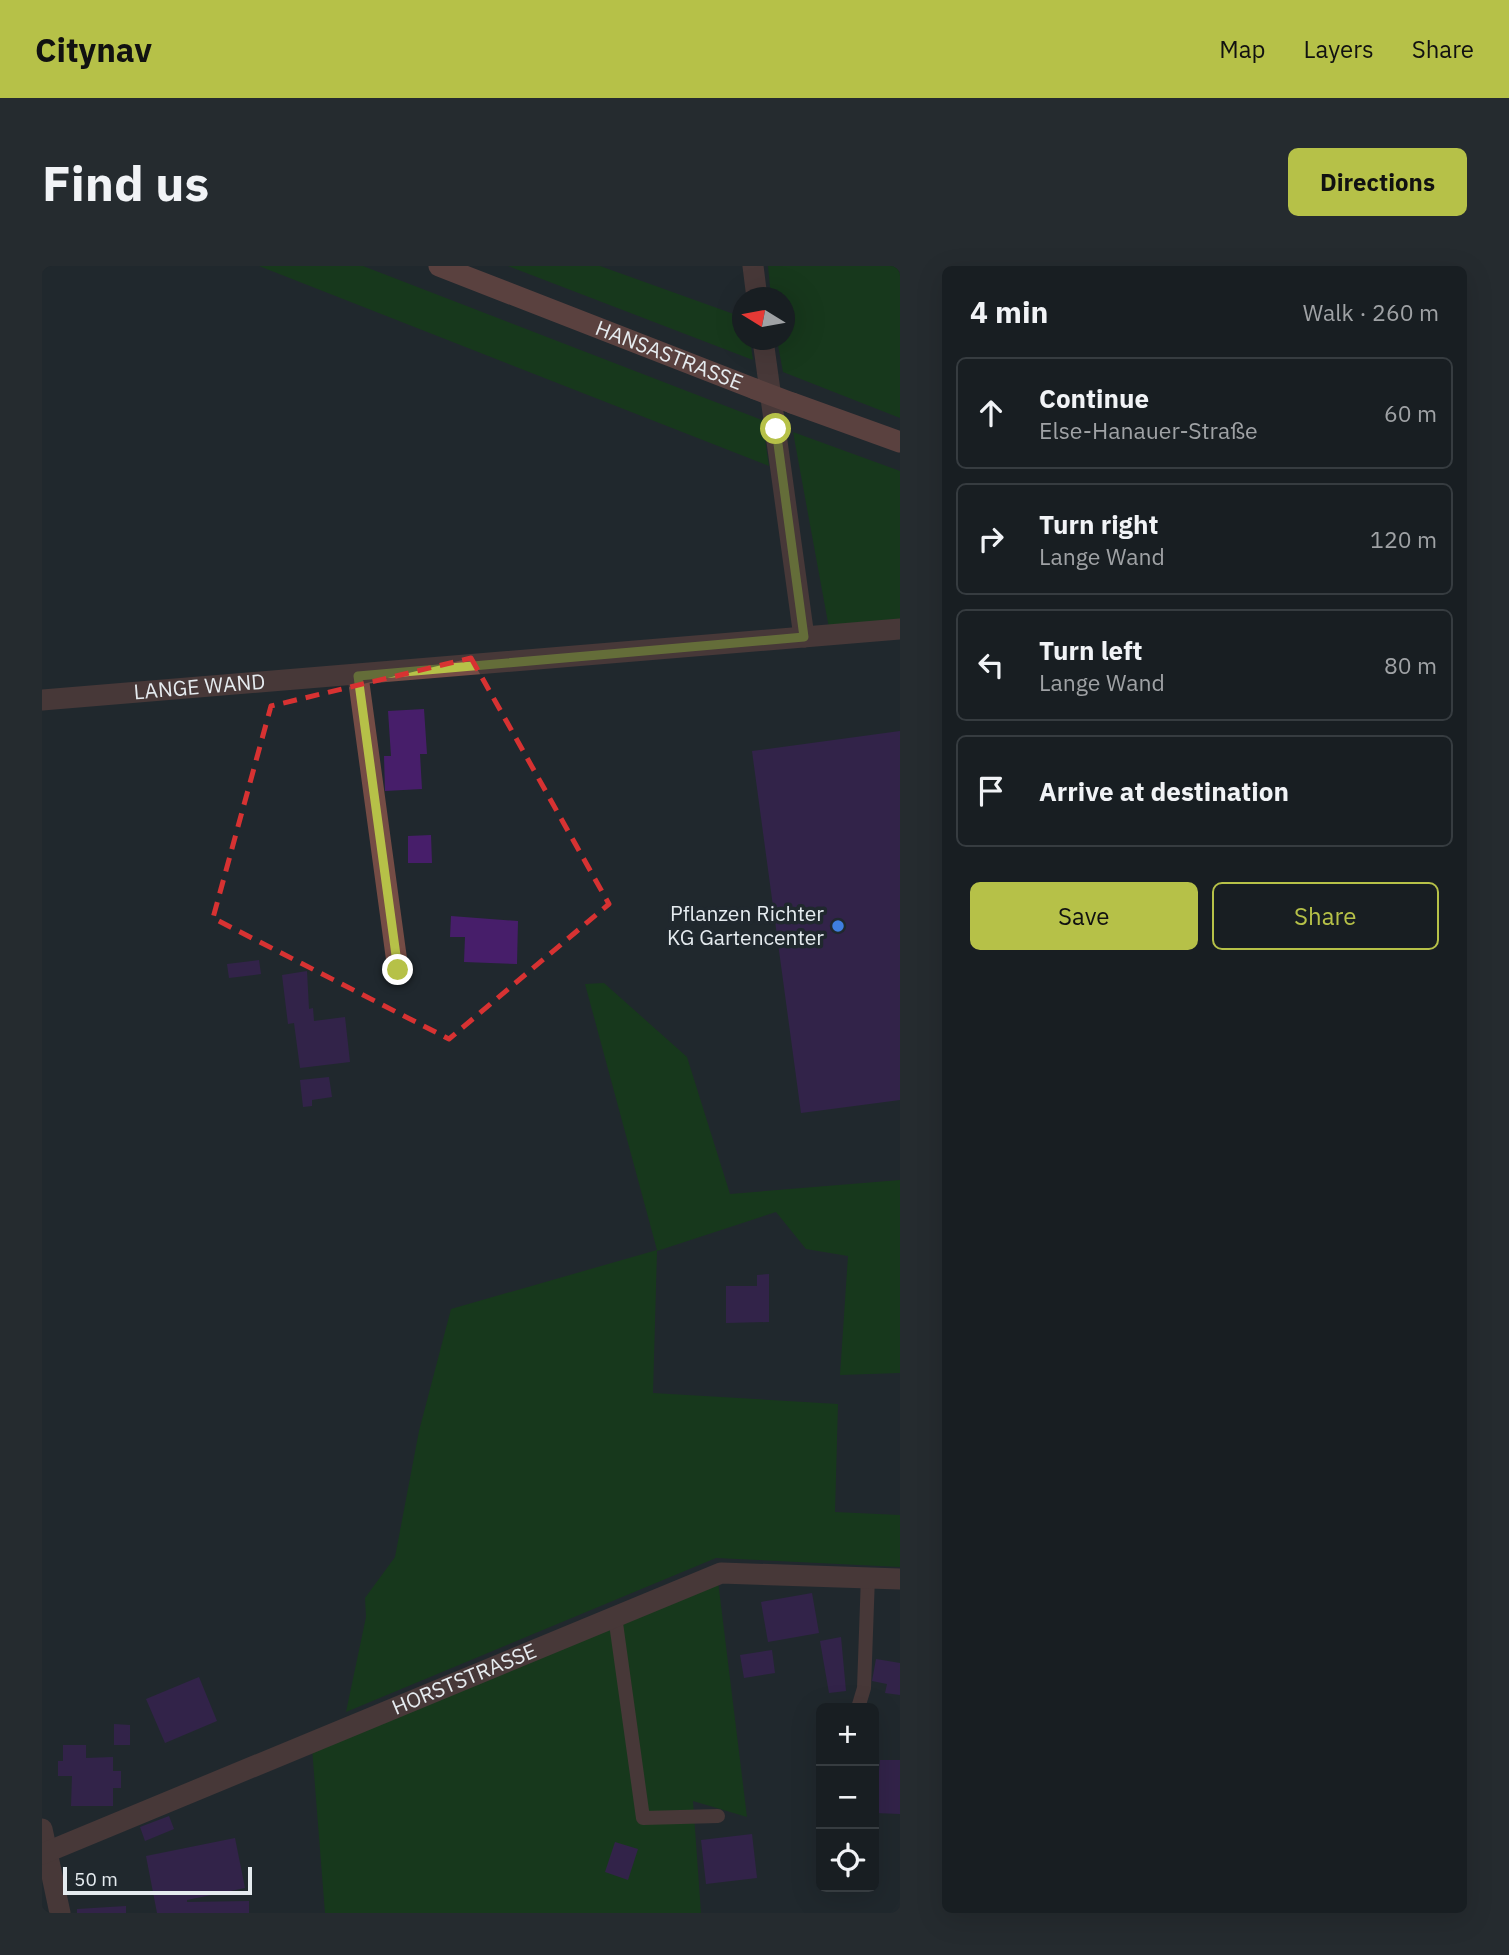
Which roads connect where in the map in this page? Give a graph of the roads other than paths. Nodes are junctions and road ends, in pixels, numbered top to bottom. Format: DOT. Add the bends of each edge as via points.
graph roads {
  1 [pos="439,266"];
  2 [pos="753,266"];
  3 [pos="756,287"];
  4 [pos="764,350"];
  5 [pos="900,442"];
  6 [pos="900,629"];
  7 [pos="804,637"];
  8 [pos="358,676"];
  9 [pos="42,700"];
  10 [pos="398,970"];
  11 [pos="868,1576"];
  12 [pos="900,1579"];
  13 [pos="615,1616"];
  14 [pos="860,1703"];
  15 [pos="718,1816"];
  16 [pos="42,1829"];
  17 [pos="44,1853"];
  18 [pos="60,1913"];
  1 -- 5 [label="main road, HANSASTRASSE, bridge"];
  2 -- 3 [label="street"];
  4 -- 7 [label="street"];
  6 -- 7 [label="street, LANGE WAND"];
  7 -- 8 [label="street, LANGE WAND"];
  8 -- 9 [label="street, LANGE WAND"];
  8 -- 10 [label="street"];
  11 -- 12 [label="street, HORSTSTRASSE"];
  11 -- 13 [label="street, HORSTSTRASSE" via="721,1573"];
  11 -- 14 [label="lane"];
  13 -- 15 [label="lane" via="643,1818"];
  13 -- 17 [label="street, HORSTSTRASSE"];
  16 -- 17 [label="street"];
  17 -- 18 [label="street"];
}
